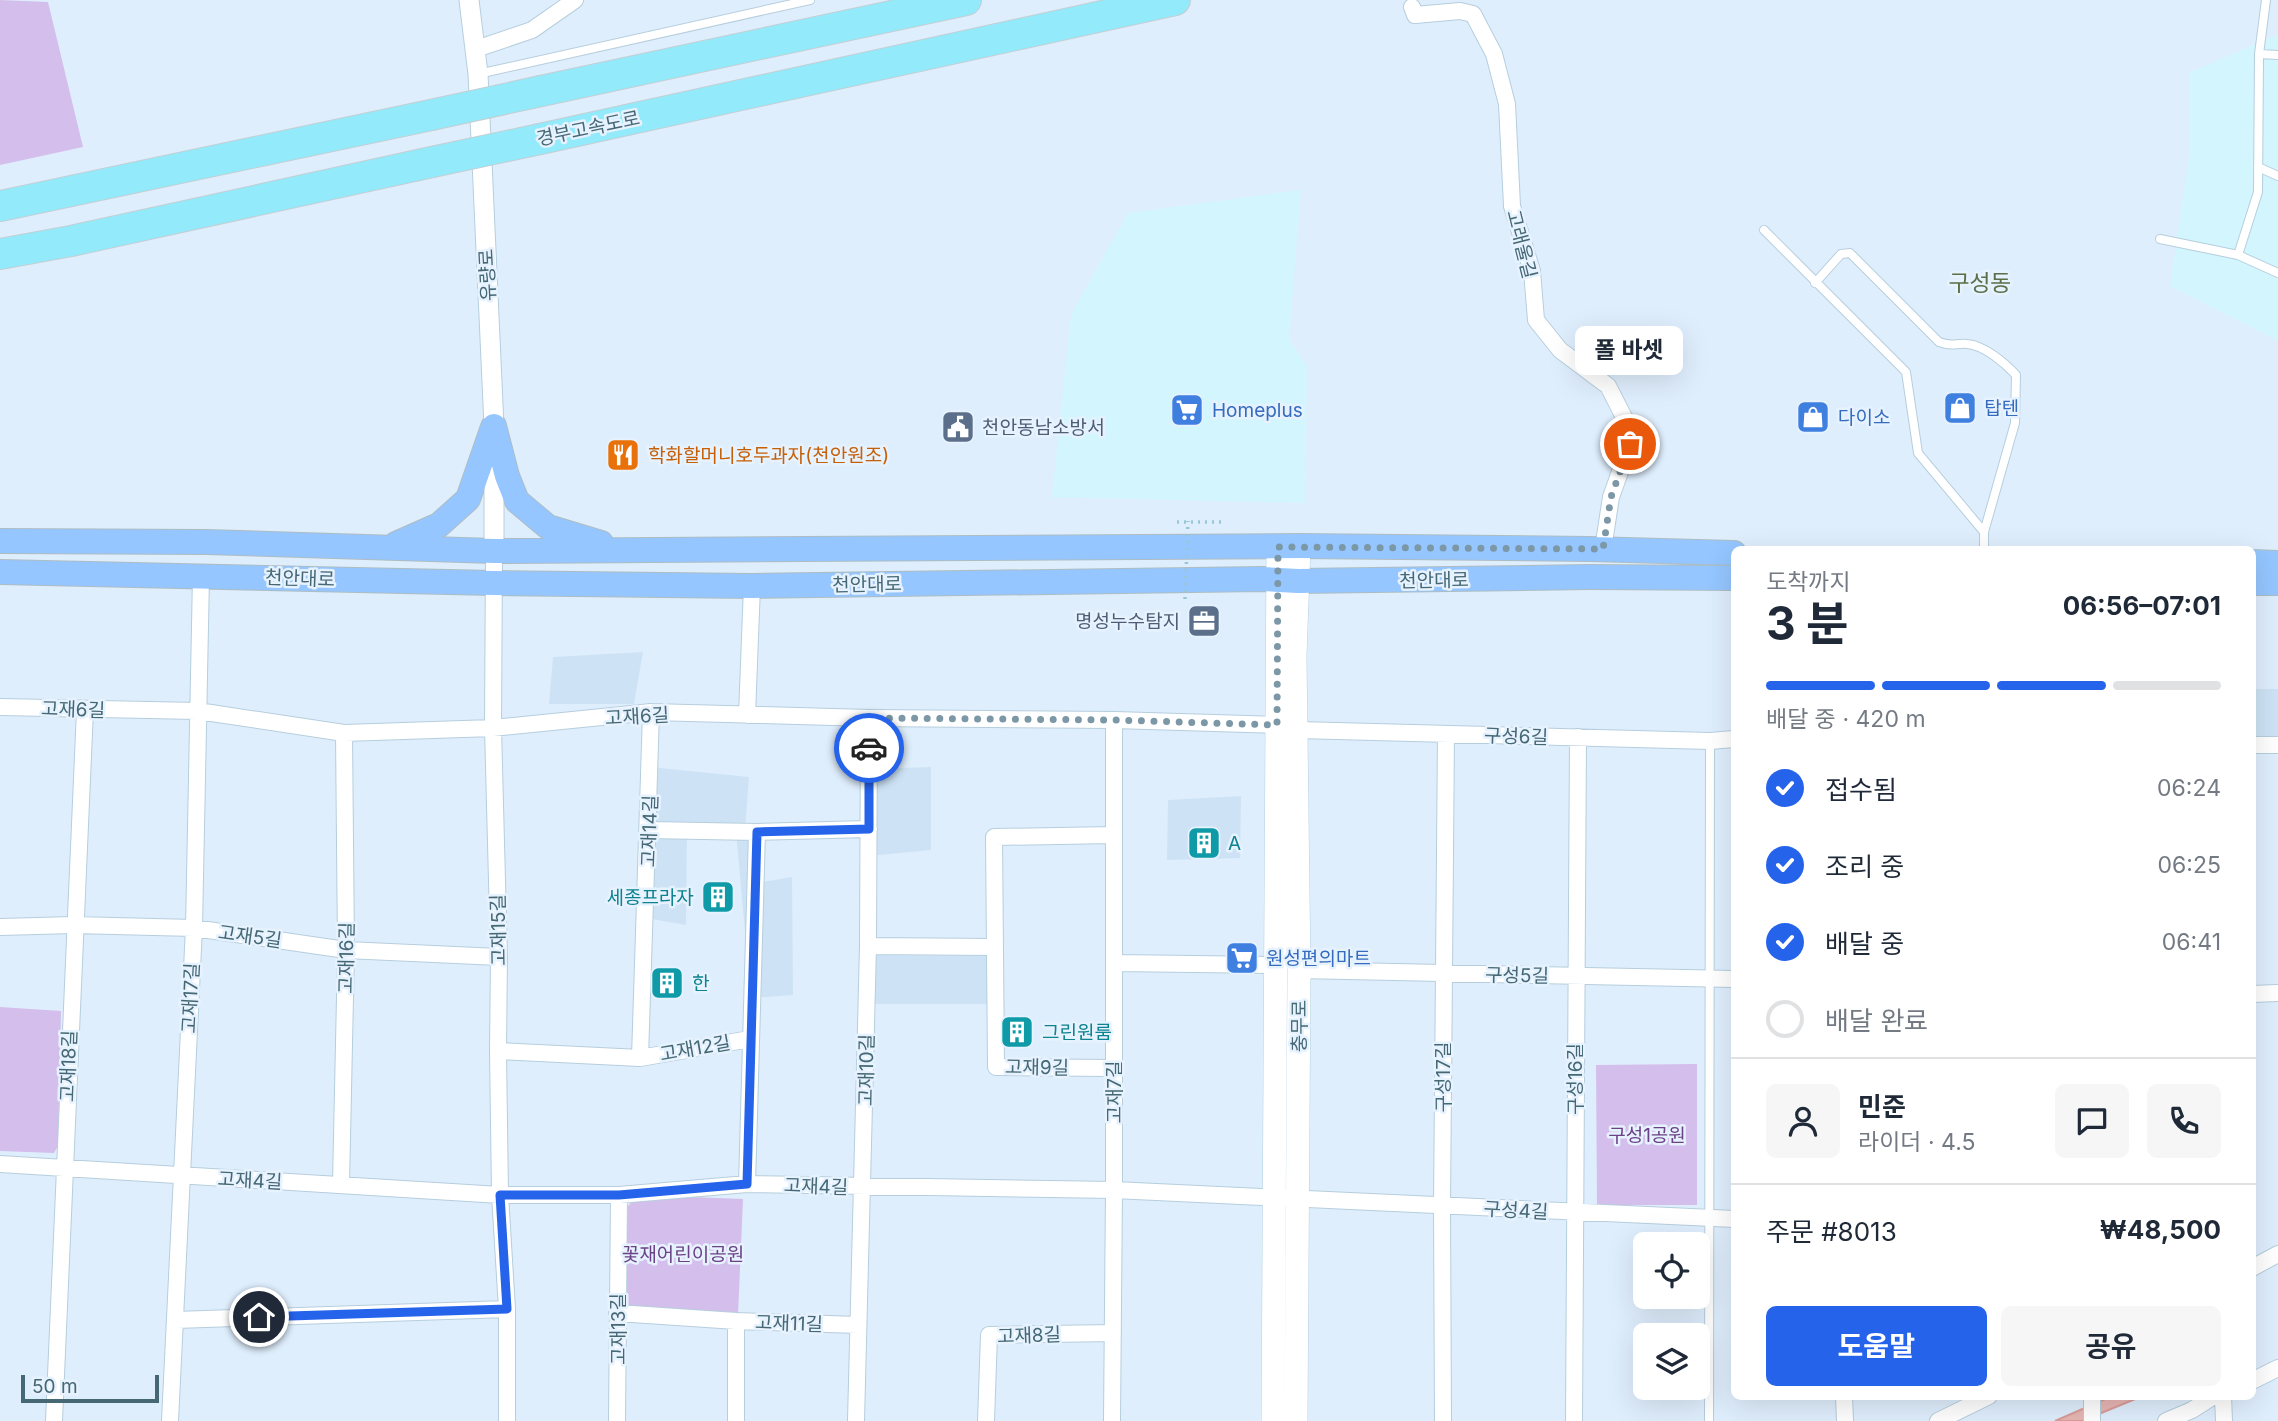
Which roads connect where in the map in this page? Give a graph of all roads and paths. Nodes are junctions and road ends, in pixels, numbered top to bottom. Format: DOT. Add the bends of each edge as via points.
graph roads {
  1 [pos="470,0"];
  2 [pos="575,0"];
  3 [pos="810,0"];
  4 [pos="966,0"];
  5 [pos="1175,0"];
  6 [pos="2266,0"];
  7 [pos="1412,7"];
  8 [pos="476,49"];
  9 [pos="2259,54"];
  10 [pos="2278,55"];
  11 [pos="478,74"];
  12 [pos="2258,167"];
  13 [pos="2278,176"];
  14 [pos="0,206"];
  15 [pos="1763,230"];
  16 [pos="2160,239"];
  17 [pos="0,254"];
  18 [pos="2238,255"];
  19 [pos="2278,273"];
  20 [pos="1815,283"];
  21 [pos="494,426"];
  22 [pos="1177,522"];
  23 [pos="1188,522"];
  24 [pos="1226,522"];
  25 [pos="1984,532"];
  26 [pos="0,541"];
  27 [pos="1289,546"];
  28 [pos="1984,546"];
  29 [pos="389,547"];
  30 [pos="1603,549"];
  31 [pos="494,551"];
  32 [pos="630,551"];
  33 [pos="1731,553"];
  34 [pos="2256,562"];
  35 [pos="2278,563"];
  36 [pos="0,572"];
  37 [pos="201,576"];
  38 [pos="1731,578"];
  39 [pos="1288,580"];
  40 [pos="494,583"];
  41 [pos="2256,583"];
  42 [pos="2278,583"];
  43 [pos="752,586"];
  44 [pos="1185,599"];
  45 [pos="0,707"];
  46 [pos="85,710"];
  47 [pos="198,711"];
  48 [pos="651,712"];
  49 [pos="747,715"];
  50 [pos="869,718"];
  51 [pos="1114,720"];
  52 [pos="493,728"];
  53 [pos="1287,728"];
  54 [pos="344,733"];
  55 [pos="1446,734"];
  56 [pos="1578,737"];
  57 [pos="1731,739"];
  58 [pos="1710,741"];
  59 [pos="2256,745"];
  60 [pos="2278,745"];
  61 [pos="869,829"];
  62 [pos="649,830"];
  63 [pos="757,832"];
  64 [pos="1114,835"];
  65 [pos="74,925"];
  66 [pos="0,927"];
  67 [pos="194,928"];
  68 [pos="869,946"];
  69 [pos="995,947"];
  70 [pos="346,950"];
  71 [pos="499,957"];
  72 [pos="1114,963"];
  73 [pos="1276,965"];
  74 [pos="1299,970"];
  75 [pos="1443,973"];
  76 [pos="1575,976"];
  77 [pos="1710,979"];
  78 [pos="1731,979"];
  79 [pos="2278,993"];
  80 [pos="2256,994"];
  81 [pos="750,1038"];
  82 [pos="498,1051"];
  83 [pos="640,1058"];
  84 [pos="1114,1068"];
  85 [pos="0,1164"];
  86 [pos="64,1167"];
  87 [pos="181,1177"];
  88 [pos="341,1184"];
  89 [pos="747,1184"];
  90 [pos="863,1187"];
  91 [pos="1114,1190"];
  92 [pos="500,1195"];
  93 [pos="619,1195"];
  94 [pos="1274,1199"];
  95 [pos="1298,1200"];
  96 [pos="1442,1206"];
  97 [pos="1575,1212"];
  98 [pos="1708,1219"];
  99 [pos="1731,1219"];
  100 [pos="2278,1254"];
  101 [pos="2256,1266"];
  102 [pos="507,1309"];
  103 [pos="617,1313"];
  104 [pos="176,1320"];
  105 [pos="736,1321"];
  106 [pos="858,1325"];
  107 [pos="1113,1333"];
  108 [pos="2278,1368"];
  109 [pos="2256,1379"];
  110 [pos="1844,1400"];
  111 [pos="1981,1400"];
  112 [pos="2092,1400"];
  113 [pos="2206,1400"];
  114 [pos="2222,1400"];
  115 [pos="54,1421"];
  116 [pos="170,1421"];
  117 [pos="507,1421"];
  118 [pos="617,1421"];
  119 [pos="736,1421"];
  120 [pos="856,1421"];
  121 [pos="986,1421"];
  122 [pos="1112,1421"];
  123 [pos="1273,1421"];
  124 [pos="1296,1421"];
  125 [pos="1443,1421"];
  126 [pos="1574,1421"];
  127 [pos="1709,1421"];
  128 [pos="1845,1421"];
  129 [pos="1938,1421"];
  130 [pos="2092,1421"];
  131 [pos="2165,1421"];
  132 [pos="2224,1421"];
  1 -- 8 [label="street, 유량로"];
  2 -- 8 [label="street" via="532,30"];
  3 -- 11 [label="lane"];
  4 -- 14 [label="highway, bridge"];
  5 -- 17 [label="highway, 경부고속도로, bridge"];
  6 -- 9 [label="lane"];
  7 -- 30 [label="street, 고래울길" via="1415,15 1473,14 1479,23 1494,54 1507,104 1511,206 1532,271 1536,320 1560,350 1608,386 1629,427 1630,444 1611,497"];
  8 -- 11 [label="street, 유량로"];
  9 -- 10 [label="lane"];
  9 -- 12 [label="lane"];
  11 -- 21 [label="street, 유량로"];
  12 -- 13 [label="lane"];
  12 -- 18 [label="lane" via="2258,192"];
  15 -- 20 [label="lane"];
  16 -- 18 [label="lane"];
  18 -- 19 [label="lane"];
  20 -- 25 [label="lane" via="1906,372 1918,453"];
  20 -- 25 [label="lane" via="1841,254 1850,253 1939,342 1969,344 2000,359 2016,375 2015,423"];
  21 -- 29 [label="main road" via="468,499 439,525"];
  21 -- 31 [label="street, 유량로"];
  21 -- 32 [label="main road" via="517,500 548,527"];
  22 -- 23 [label="path"];
  23 -- 24 [label="path"];
  23 -- 44 [label="path, bridge"];
  25 -- 28 [label="lane"];
  26 -- 29 [label="main road, 천안대로"];
  27 -- 30 [label="main road, 천안대로"];
  27 -- 32 [label="main road, 천안대로"];
  27 -- 39 [label="main road, 충무로"];
  29 -- 31 [label="main road, 천안대로"];
  30 -- 33 [label="main road, 천안대로"];
  31 -- 32 [label="main road, 천안대로"];
  31 -- 40 [label="street, 고재15길"];
  34 -- 35 [label="main road"];
  36 -- 37 [label="main road, 천안대로"];
  37 -- 40 [label="main road, 천안대로"];
  37 -- 47 [label="street, 고재17길"];
  38 -- 39 [label="main road, 천안대로"];
  39 -- 43 [label="main road, 천안대로"];
  39 -- 53 [label="main road, 충무로"];
  40 -- 43 [label="main road, 천안대로"];
  40 -- 52 [label="street, 고재15길"];
  41 -- 42 [label="main road"];
  43 -- 49 [label="street"];
  45 -- 46 [label="street, 고재6길"];
  46 -- 47 [label="street, 고재6길"];
  46 -- 65 [label="street, 고재18길"];
  47 -- 54 [label="street, 고재6길"];
  47 -- 67 [label="street, 고재17길"];
  48 -- 49 [label="street, 고재6길"];
  48 -- 52 [label="street, 고재6길"];
  48 -- 62 [label="street, 고재14길"];
  49 -- 50 [label="street, 고재6길"];
  50 -- 51 [label="street, 고재6길"];
  50 -- 61 [label="street, 고재10길"];
  51 -- 53 [label="street, 고재6길"];
  51 -- 64 [label="street, 고재7길"];
  52 -- 54 [label="street, 고재6길"];
  52 -- 71 [label="street, 고재15길"];
  53 -- 55 [label="street, 구성6길"];
  53 -- 73 [label="main road, 충무로"];
  53 -- 74 [label="main road, 충무로"];
  54 -- 70 [label="street, 고재16길"];
  55 -- 56 [label="street, 구성6길"];
  55 -- 75 [label="street, 구성17길"];
  56 -- 58 [label="street, 구성6길"];
  56 -- 76 [label="street, 구성16길"];
  57 -- 58 [label="street, 구성6길"];
  58 -- 77 [label="lane"];
  59 -- 60 [label="street"];
  61 -- 63 [label="street"];
  61 -- 68 [label="street, 고재10길"];
  62 -- 63 [label="street"];
  62 -- 83 [label="street, 고재14길"];
  63 -- 81 [label="street, 고재12길"];
  64 -- 69 [label="street, 고재9길" via="994,836"];
  64 -- 72 [label="street, 고재7길"];
  65 -- 66 [label="street, 고재5길"];
  65 -- 67 [label="street, 고재5길"];
  65 -- 86 [label="street, 고재18길"];
  67 -- 70 [label="street, 고재5길"];
  67 -- 87 [label="street, 고재17길"];
  68 -- 69 [label="street"];
  68 -- 90 [label="street, 고재10길"];
  69 -- 84 [label="street, 고재9길" via="996,1067"];
  70 -- 71 [label="street, 고재5길"];
  70 -- 88 [label="street, 고재16길"];
  71 -- 82 [label="street, 고재15길"];
  72 -- 73 [label="street"];
  72 -- 84 [label="street, 고재7길"];
  73 -- 94 [label="main road, 충무로"];
  74 -- 75 [label="street, 구성5길"];
  74 -- 95 [label="main road, 충무로"];
  75 -- 76 [label="street, 구성5길"];
  75 -- 96 [label="street, 구성17길"];
  76 -- 77 [label="street, 구성5길"];
  76 -- 97 [label="street, 구성16길"];
  77 -- 78 [label="street, 구성5길"];
  77 -- 98 [label="lane"];
  79 -- 80 [label="street"];
  81 -- 83 [label="street, 고재12길"];
  81 -- 89 [label="street, 고재12길"];
  82 -- 83 [label="street"];
  82 -- 92 [label="street, 고재15길"];
  84 -- 91 [label="street, 고재7길"];
  85 -- 86 [label="street, 고재4길"];
  86 -- 87 [label="street, 고재4길"];
  86 -- 115 [label="street, 고재18길"];
  87 -- 88 [label="street, 고재4길"];
  87 -- 104 [label="street, 고재17길"];
  88 -- 92 [label="street, 고재4길"];
  89 -- 90 [label="street, 고재4길"];
  89 -- 93 [label="street, 고재4길"];
  90 -- 91 [label="street, 고재4길"];
  90 -- 106 [label="street, 고재10길"];
  91 -- 94 [label="street, 고재4길"];
  91 -- 107 [label="street, 고재7길"];
  92 -- 93 [label="street, 고재4길"];
  92 -- 102 [label="street, 고재15길"];
  93 -- 103 [label="street, 고재13길"];
  94 -- 95 [label="street, 고재4길"];
  94 -- 123 [label="main road, 충무로"];
  95 -- 96 [label="street, 구성4길"];
  95 -- 124 [label="main road, 충무로"];
  96 -- 97 [label="street, 구성4길"];
  96 -- 125 [label="street, 구성17길"];
  97 -- 98 [label="street, 구성4길"];
  97 -- 126 [label="street, 구성16길"];
  98 -- 99 [label="street, 구성4길"];
  98 -- 127 [label="lane"];
  100 -- 101 [label="street"];
  102 -- 104 [label="street"];
  102 -- 117 [label="street, 고재15길"];
  103 -- 105 [label="street"];
  103 -- 118 [label="street, 고재13길"];
  104 -- 116 [label="street, 고재17길"];
  105 -- 106 [label="street, 고재11길"];
  105 -- 119 [label="street, 고재11길"];
  106 -- 120 [label="street, 고재10길"];
  107 -- 121 [label="street, 고재8길" via="989,1335"];
  107 -- 122 [label="street, 고재7길"];
  108 -- 109 [label="street"];
  110 -- 128 [label="street"];
  111 -- 129 [label="street"];
  112 -- 130 [label="street"];
  113 -- 131 [label="street"];
  114 -- 132 [label="street"];
}
